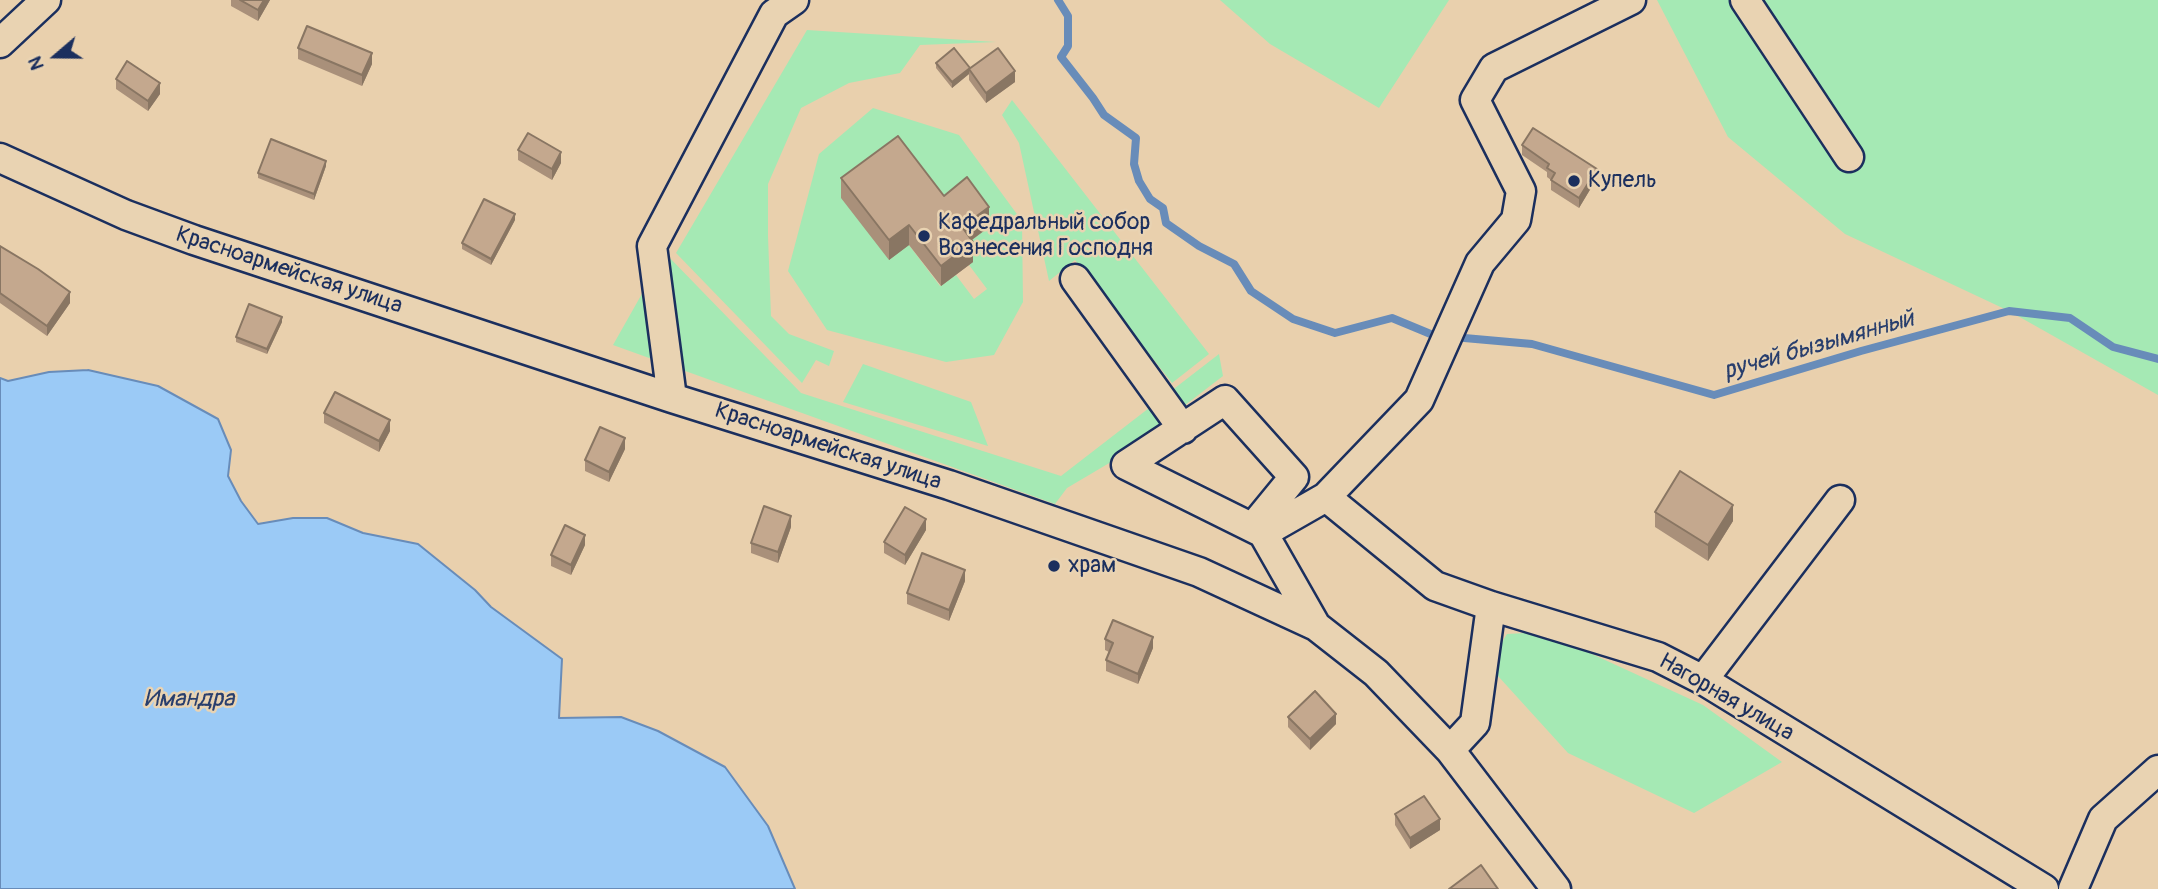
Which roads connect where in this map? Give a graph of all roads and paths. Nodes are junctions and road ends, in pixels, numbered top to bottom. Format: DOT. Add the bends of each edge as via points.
graph roads {
  1 [pos="46,0"];
  2 [pos="794,0"];
  3 [pos="1631,0"];
  4 [pos="1745,0"];
  5 [pos="0,43"];
  6 [pos="1849,156"];
  7 [pos="0,158"];
  8 [pos="1074,279"];
  9 [pos="672,398"];
  10 [pos="1183,429"];
  11 [pos="1326,497"];
  12 [pos="1840,500"];
  13 [pos="1258,530"];
  14 [pos="1490,606"];
  15 [pos="1316,626"];
  16 [pos="1703,680"];
  17 [pos="1450,750"];
  18 [pos="2158,769"];
  19 [pos="1556,889"];
  20 [pos="2044,889"];
  21 [pos="2073,889"];
  1 -- 5 [label="street"];
  2 -- 9 [label="street" via="774,14 652,246"];
  3 -- 11 [label="street" via="1494,68 1475,100 1521,191 1517,220 1480,262 1419,400"];
  4 -- 6 [label="street"];
  7 -- 9 [label="street, Красноармейская улица" via="194,240"];
  8 -- 10 [label="street"];
  9 -- 15 [label="street, Красноармейская улица" via="949,485 1199,572"];
  10 -- 13 [label="street" via="1126,465"];
  10 -- 13 [label="street" via="1225,400 1294,477"];
  11 -- 13 [label="street"];
  11 -- 14 [label="street, Нагорная улица" via="1435,586"];
  12 -- 16 [label="street"];
  13 -- 15 [label="street"];
  14 -- 16 [label="street, Нагорная улица" via="1658,657"];
  14 -- 17 [label="street" via="1475,723"];
  15 -- 17 [label="street, Красноармейская улица" via="1376,673"];
  16 -- 20 [label="street, Нагорная улица"];
  17 -- 19 [label="street, Красноармейская улица"];
  18 -- 21 [label="street" via="2103,819"];
}
